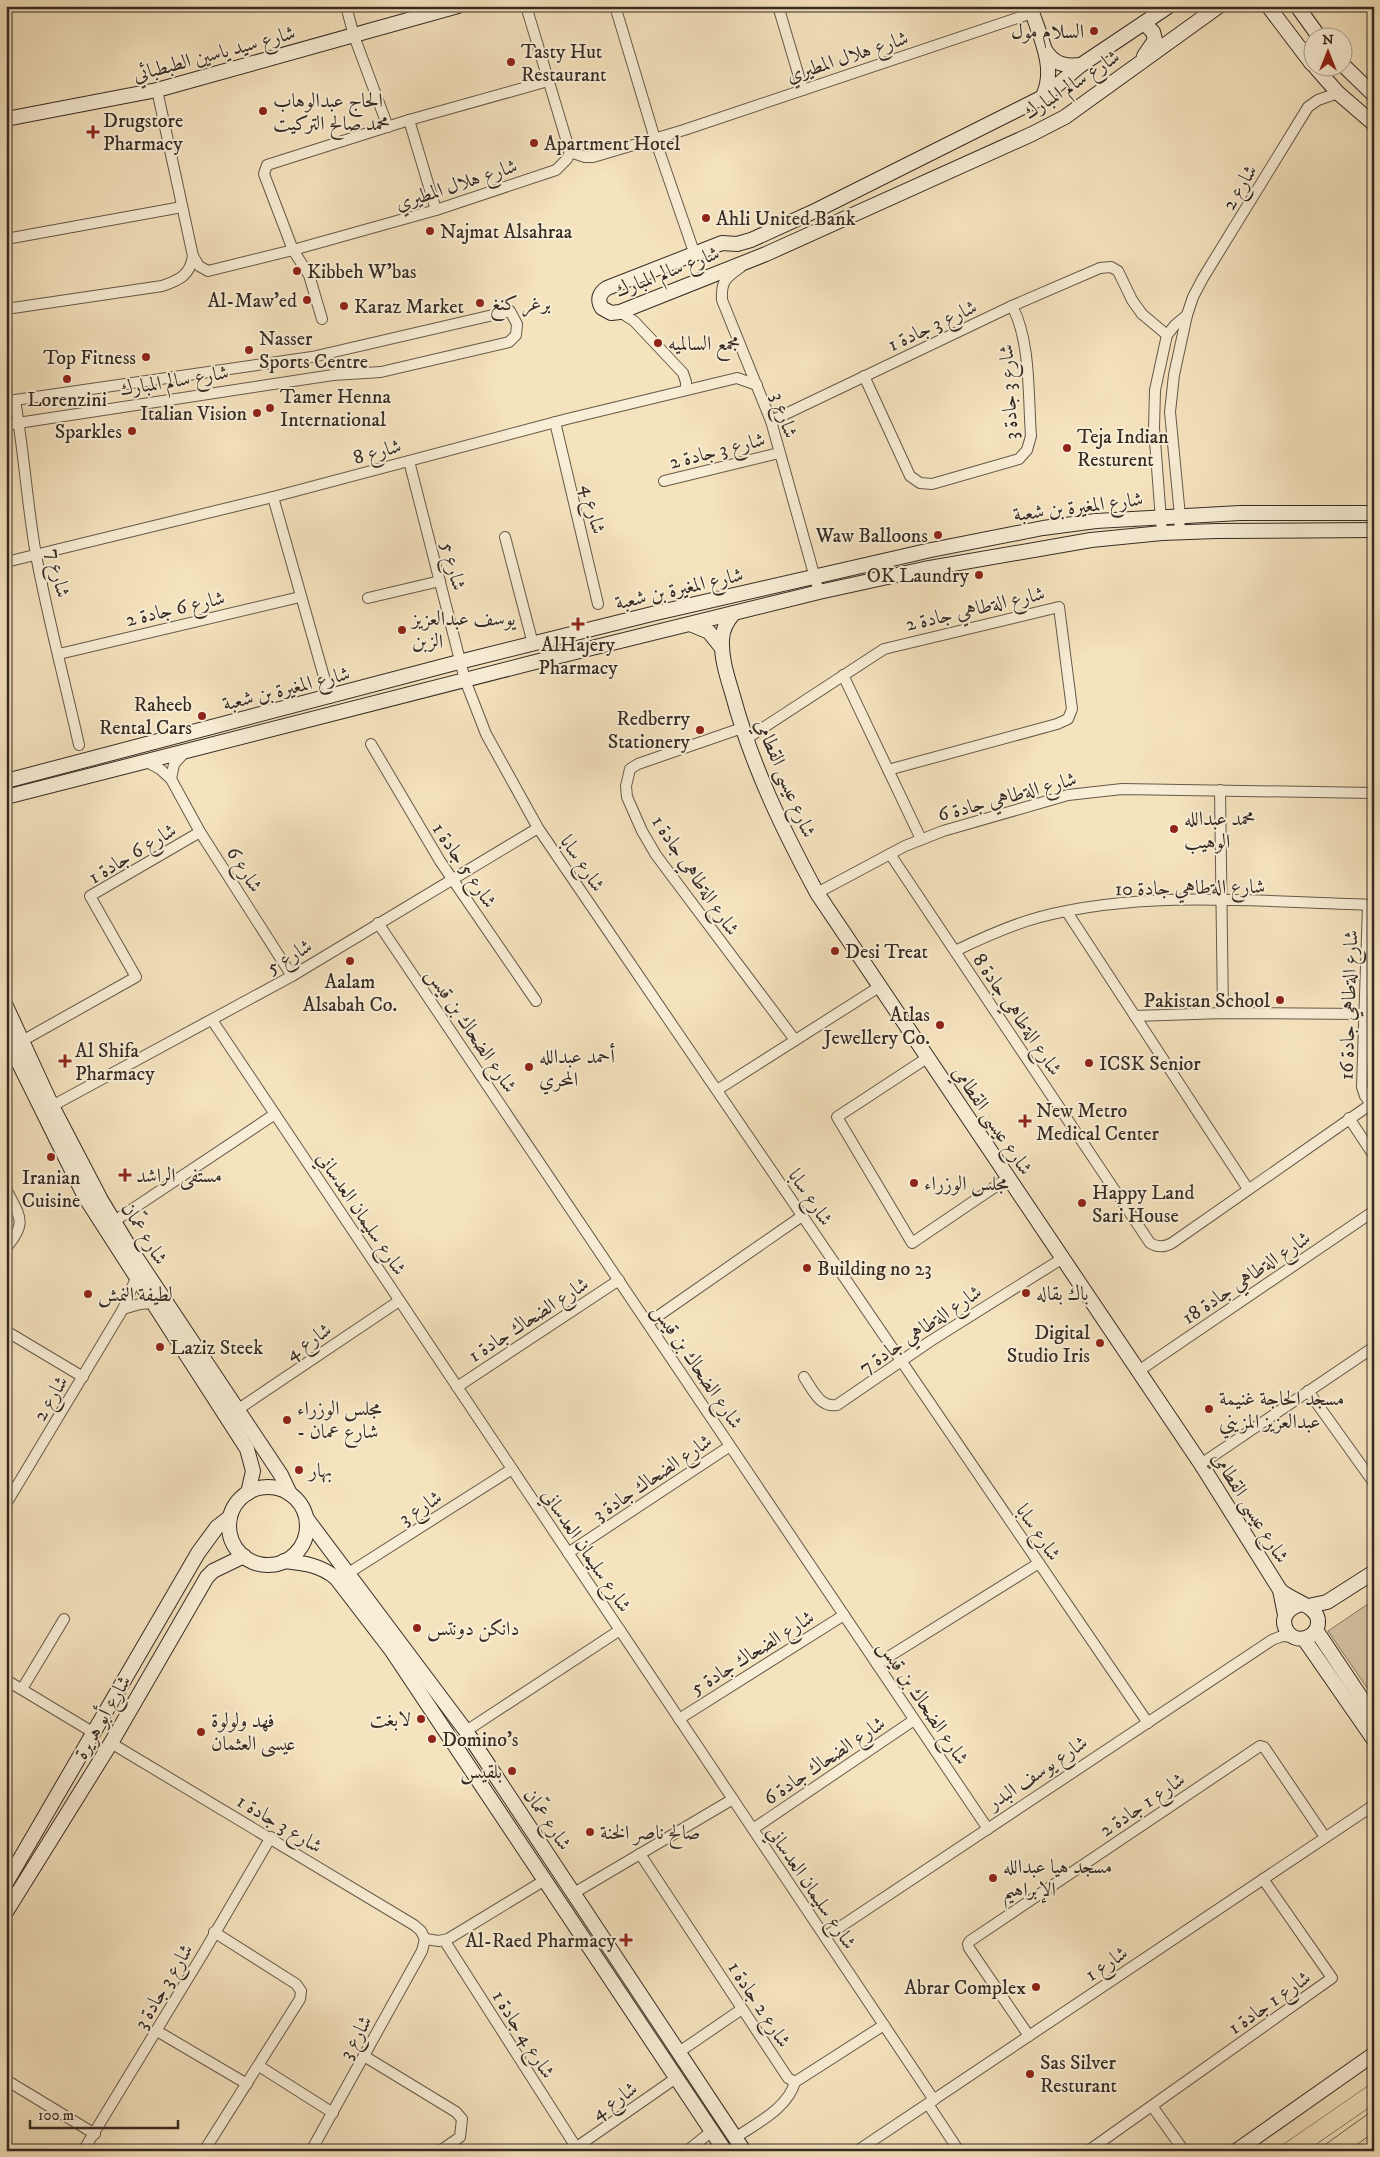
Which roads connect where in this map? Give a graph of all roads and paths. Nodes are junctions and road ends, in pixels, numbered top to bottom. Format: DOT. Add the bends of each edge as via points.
graph roads {
  1 [pos="346,6"];
  2 [pos="458,6"];
  3 [pos="526,6"];
  4 [pos="615,6"];
  5 [pos="778,6"];
  6 [pos="1169,6"];
  7 [pos="1218,6"];
  8 [pos="1268,6"];
  9 [pos="1297,6"];
  10 [pos="1031,9"];
  11 [pos="1144,23"];
  12 [pos="1313,28"];
  13 [pos="354,36"];
  14 [pos="1044,48"];
  15 [pos="1302,51"];
  16 [pos="1081,65"];
  17 [pos="1136,66"];
  18 [pos="1352,74"];
  19 [pos="1325,78"];
  20 [pos="548,80"];
  21 [pos="157,90"];
  22 [pos="803,90"];
  23 [pos="1338,93"];
  24 [pos="1374,95"];
  25 [pos="1042,97"];
  26 [pos="6,119"];
  27 [pos="409,120"];
  28 [pos="1374,124"];
  29 [pos="388,127"];
  30 [pos="654,139"];
  31 [pos="570,152"];
  32 [pos="182,207"];
  33 [pos="436,210"];
  34 [pos="6,239"];
  35 [pos="293,250"];
  36 [pos="694,252"];
  37 [pos="193,256"];
  38 [pos="748,262"];
  39 [pos="1012,306"];
  40 [pos="6,309"];
  41 [pos="620,312"];
  42 [pos="1187,315"];
  43 [pos="322,319"];
  44 [pos="1167,335"];
  45 [pos="864,376"];
  46 [pos="757,385"];
  47 [pos="686,390"];
  48 [pos="11,407"];
  49 [pos="771,420"];
  50 [pos="556,422"];
  51 [pos="18,423"];
  52 [pos="6,425"];
  53 [pos="779,453"];
  54 [pos="409,461"];
  55 [pos="664,481"];
  56 [pos="273,497"];
  57 [pos="1374,513"];
  58 [pos="1162,516"];
  59 [pos="1180,516"];
  60 [pos="1374,530"];
  61 [pos="1162,533"];
  62 [pos="1179,533"];
  63 [pos="505,537"];
  64 [pos="36,555"];
  65 [pos="6,562"];
  66 [pos="816,576"];
  67 [pos="440,581"];
  68 [pos="820,592"];
  69 [pos="300,597"];
  70 [pos="368,598"];
  71 [pos="598,604"];
  72 [pos="734,613"];
  73 [pos="690,624"];
  74 [pos="532,644"];
  75 [pos="722,648"];
  76 [pos="59,654"];
  77 [pos="460,662"];
  78 [pos="844,675"];
  79 [pos="465,680"];
  80 [pos="330,698"];
  81 [pos="744,734"];
  82 [pos="371,744"];
  83 [pos="79,745"];
  84 [pos="185,752"];
  85 [pos="147,762"];
  86 [pos="888,770"];
  87 [pos="32,775"];
  88 [pos="6,776"];
  89 [pos="171,779"];
  90 [pos="6,781"];
  91 [pos="1220,790"];
  92 [pos="1374,793"];
  93 [pos="6,797"];
  94 [pos="538,828"];
  95 [pos="200,832"];
  96 [pos="921,839"];
  97 [pos="890,854"];
  98 [pos="453,878"];
  99 [pos="817,893"];
  100 [pos="1222,900"];
  101 [pos="1371,905"];
  102 [pos="1067,912"];
  103 [pos="378,923"];
  104 [pos="955,951"];
  105 [pos="292,976"];
  106 [pos="878,987"];
  107 [pos="536,1001"];
  108 [pos="6,1006"];
  109 [pos="1224,1013"];
  110 [pos="1364,1014"];
  111 [pos="1135,1016"];
  112 [pos="212,1020"];
  113 [pos="6,1037"];
  114 [pos="794,1040"];
  115 [pos="22,1041"];
  116 [pos="927,1058"];
  117 [pos="717,1090"];
  118 [pos="1372,1103"];
  119 [pos="52,1106"];
  120 [pos="275,1114"];
  121 [pos="1349,1118"];
  122 [pos="1374,1156"];
  123 [pos="1008,1178"];
  124 [pos="6,1189"];
  125 [pos="1248,1189"];
  126 [pos="1374,1211"];
  127 [pos="802,1216"];
  128 [pos="113,1222"];
  129 [pos="6,1248"];
  130 [pos="1063,1258"];
  131 [pos="136,1278"];
  132 [pos="619,1280"];
  133 [pos="399,1301"];
  134 [pos="152,1304"];
  135 [pos="123,1309"];
  136 [pos="648,1324"];
  137 [pos="6,1331"];
  138 [pos="1374,1347"];
  139 [pos="901,1361"];
  140 [pos="1137,1372"];
  141 [pos="83,1377"];
  142 [pos="804,1377"];
  143 [pos="457,1387"];
  144 [pos="1308,1391"];
  145 [pos="237,1410"];
  146 [pos="730,1446"];
  147 [pos="1201,1464"];
  148 [pos="512,1469"];
  149 [pos="1374,1483"];
  150 [pos="248,1493"];
  151 [pos="290,1494"];
  152 [pos="6,1504"];
  153 [pos="230,1517"];
  154 [pos="307,1519"];
  155 [pos="568,1553"];
  156 [pos="244,1556"];
  157 [pos="284,1561"];
  158 [pos="1039,1563"];
  159 [pos="1374,1572"];
  160 [pos="347,1574"];
  161 [pos="1280,1590"];
  162 [pos="1333,1599"];
  163 [pos="1305,1605"];
  164 [pos="844,1615"];
  165 [pos="1285,1618"];
  166 [pos="64,1619"];
  167 [pos="1317,1627"];
  168 [pos="620,1630"];
  169 [pos="1299,1638"];
  170 [pos="1272,1640"];
  171 [pos="877,1664"];
  172 [pos="6,1680"];
  173 [pos="22,1689"];
  174 [pos="1374,1717"];
  175 [pos="679,1718"];
  176 [pos="914,1720"];
  177 [pos="1148,1723"];
  178 [pos="466,1731"];
  179 [pos="94,1733"];
  180 [pos="1374,1740"];
  181 [pos="111,1743"];
  182 [pos="733,1799"];
  183 [pos="1374,1805"];
  184 [pos="752,1829"];
  185 [pos="988,1829"];
  186 [pos="270,1837"];
  187 [pos="1325,1837"];
  188 [pos="640,1854"];
  189 [pos="1263,1879"];
  190 [pos="545,1880"];
  191 [pos="6,1883"];
  192 [pos="574,1894"];
  193 [pos="6,1912"];
  194 [pos="214,1932"];
  195 [pos="825,1937"];
  196 [pos="425,1939"];
  197 [pos="444,1940"];
  198 [pos="742,2009"];
  199 [pos="884,2025"];
  200 [pos="157,2031"];
  201 [pos="1028,2036"];
  202 [pos="679,2052"];
  203 [pos="1374,2054"];
  204 [pos="364,2056"];
  205 [pos="259,2066"];
  206 [pos="676,2078"];
  207 [pos="6,2080"];
  208 [pos="795,2082"];
  209 [pos="247,2084"];
  210 [pos="1374,2093"];
  211 [pos="931,2102"];
  212 [pos="1152,2106"];
  213 [pos="333,2113"];
  214 [pos="1374,2121"];
  215 [pos="712,2131"];
  216 [pos="95,2134"];
  217 [pos="735,2138"];
  218 [pos="573,2149"];
  219 [pos="83,2151"];
  220 [pos="204,2151"];
  221 [pos="311,2151"];
  222 [pos="440,2151"];
  223 [pos="687,2151"];
  224 [pos="725,2151"];
  225 [pos="744,2151"];
  226 [pos="857,2151"];
  227 [pos="959,2151"];
  228 [pos="1088,2151"];
  229 [pos="1184,2151"];
  230 [pos="1236,2151"];
  231 [pos="1290,2151"];
  232 [pos="1332,2151"];
  1 -- 13 [label="street"];
  2 -- 13 [label="main road, شارع سيد ياسين الطبطبائي"];
  3 -- 20 [label="street"];
  4 -- 30 [label="street"];
  5 -- 22 [label="street"];
  6 -- 11 [label="main road, شارع سالم المبارك"];
  7 -- 17 [label="main road, شارع سالم المبارك"];
  8 -- 15 [label="main road"];
  9 -- 12 [label="main road"];
  10 -- 14 [label="main road"];
  10 -- 22 [label="street, شارع هلال المطيري"];
  11 -- 16 [label="main road, شارع سالم المبارك"];
  11 -- 17 [label="main road" via="1153,32 1155,40"];
  13 -- 21 [label="main road, شارع سيد ياسين الطبطبائي"];
  13 -- 29 [label="street"];
  14 -- 16 [label="main road" via="1059,64"];
  14 -- 25 [label="main road" via="1049,78"];
  16 -- 25 [label="main road, شارع سالم المبارك"];
  17 -- 38 [label="main road, شارع سالم المبارك" via="1065,117 1032,134"];
  18 -- 24 [label="main road"];
  19 -- 23 [label="main road"];
  20 -- 27 [label="street"];
  20 -- 31 [label="street"];
  21 -- 26 [label="main road, شارع سيد ياسين الطبطبائي"];
  21 -- 32 [label="street"];
  22 -- 30 [label="street, شارع هلال المطيري"];
  23 -- 28 [label="main road"];
  23 -- 42 [label="street, شارع 2" via="1308,107 1204,278"];
  25 -- 36 [label="main road, شارع سالم المبارك" via="751,240 737,244 722,242"];
  27 -- 29 [label="street"];
  27 -- 33 [label="street"];
  29 -- 35 [label="street" via="267,165 264,174"];
  30 -- 31 [label="street, شارع هلال المطيري" via="593,157"];
  30 -- 36 [label="street"];
  31 -- 33 [label="street, شارع هلال المطيري" via="567,160 556,170"];
  32 -- 34 [label="street"];
  32 -- 37 [label="street"];
  33 -- 35 [label="street, شارع هلال المطيري"];
  35 -- 37 [label="street, شارع هلال المطيري" via="212,271 204,270"];
  35 -- 43 [label="street" via="309,275"];
  36 -- 41 [label="main road, شارع سالم المبارك" via="604,290 599,298 602,308 611,313"];
  37 -- 40 [label="street" via="186,275 162,286"];
  38 -- 41 [label="main road, شارع سالم المبارك"];
  38 -- 46 [label="street, شارع 3" via="724,280 722,300"];
  39 -- 44 [label="street, شارع 3 جادة 1" via="1100,268 1111,268 1121,274 1142,314"];
  39 -- 45 [label="street, شارع 3 جادة 1"];
  39 -- 45 [label="street, شارع 3 جادة 3" via="1024,341 1031,436 1027,450 1019,460 932,484 916,481 910,476"];
  41 -- 47 [label="street" via="634,321 683,373"];
  42 -- 44 [label="street, شارع 2"];
  42 -- 59 [label="street, شارع 2" via="1170,412"];
  44 -- 58 [label="street, شارع 2" via="1158,371 1154,409"];
  45 -- 49 [label="street, شارع 3 جادة 1"];
  46 -- 47 [label="street, شارع 8" via="737,378"];
  46 -- 49 [label="street, شارع 3"];
  47 -- 50 [label="street, شارع 8"];
  48 -- 51 [label="street, شارع 7"];
  48 -- 51 [label="street, شارع سالم المبارك" via="14,400 312,357 503,312 510,311 517,324 516,335 509,342 400,368"];
  49 -- 53 [label="street, شارع 3"];
  50 -- 54 [label="street, شارع 8"];
  50 -- 71 [label="street, شارع 4"];
  51 -- 52 [label="street, شارع سالم المبارك"];
  51 -- 64 [label="street, شارع 7"];
  53 -- 55 [label="street, شارع 3 جادة 2"];
  53 -- 66 [label="street, شارع 3"];
  54 -- 56 [label="street, شارع 8"];
  54 -- 67 [label="street, شارع 5"];
  56 -- 64 [label="street, شارع 8"];
  56 -- 69 [label="street"];
  57 -- 59 [label="main road, شارع المغيرة بن شعبة" via="1288,511"];
  58 -- 59 [label="main road, شارع المغيرة بن شعبة"];
  58 -- 61 [label="street, شارع 2"];
  58 -- 66 [label="main road, شارع المغيرة بن شعبة" via="1043,528"];
  59 -- 62 [label="street, شارع 2"];
  60 -- 62 [label="main road, شارع المغيرة بن شعبة"];
  61 -- 62 [label="main road, شارع المغيرة بن شعبة"];
  61 -- 68 [label="main road, شارع المغيرة بن شعبة" via="1036,548"];
  63 -- 74 [label="street"];
  64 -- 65 [label="street, شارع 8"];
  64 -- 76 [label="street, شارع 7"];
  66 -- 68 [label="street, شارع 3"];
  66 -- 74 [label="main road, شارع المغيرة بن شعبة"];
  67 -- 70 [label="street"];
  67 -- 77 [label="street, شارع 5"];
  68 -- 72 [label="main road, شارع المغيرة بن شعبة"];
  69 -- 76 [label="street, شارع 6 جادة 2"];
  69 -- 80 [label="street"];
  72 -- 73 [label="main road, شارع المغيرة بن شعبة"];
  72 -- 75 [label="main road, شارع عيسى القطامي" via="725,625"];
  73 -- 75 [label="main road" via="709,632"];
  73 -- 79 [label="main road, شارع المغيرة بن شعبة"];
  74 -- 77 [label="main road, شارع المغيرة بن شعبة"];
  75 -- 81 [label="main road, شارع عيسى القطامي"];
  76 -- 83 [label="street, شارع 7"];
  77 -- 79 [label="street, شارع 5"];
  77 -- 80 [label="main road, شارع المغيرة بن شعبة"];
  78 -- 81 [label="street, شارع الةطاهي جادة 2"];
  78 -- 86 [label="street"];
  78 -- 86 [label="street, شارع الةطاهي جادة 2" via="891,646 1059,607 1072,709 1068,719"];
  79 -- 84 [label="main road, شارع المغيرة بن شعبة"];
  79 -- 94 [label="street, شارع سابا" via="486,734"];
  80 -- 87 [label="main road, شارع المغيرة بن شعبة"];
  81 -- 99 [label="main road, شارع عيسى القطامي" via="783,831"];
  81 -- 114 [label="street, شارع الةطاهي جادة 1" via="638,764 630,769 626,778 627,797 656,855"];
  82 -- 98 [label="street, شارع 5 جادة 1" via="415,821"];
  84 -- 85 [label="main road, شارع المغيرة بن شعبة"];
  84 -- 89 [label="street" via="174,764"];
  85 -- 89 [label="street, شارع 6" via="160,768"];
  85 -- 93 [label="main road, شارع المغيرة بن شعبة"];
  86 -- 96 [label="street"];
  87 -- 88 [label="main road"];
  87 -- 90 [label="main road, شارع المغيرة بن شعبة"];
  89 -- 95 [label="street, شارع 6"];
  91 -- 92 [label="street, شارع الةطاهي جادة 6"];
  91 -- 96 [label="street, شارع الةطاهي جادة 6" via="1122,788 1082,792"];
  91 -- 100 [label="street"];
  94 -- 98 [label="street, شارع 5"];
  94 -- 117 [label="street, شارع سابا"];
  95 -- 105 [label="street, شارع 6"];
  95 -- 115 [label="street, شارع 6 جادة 1" via="90,896 136,977"];
  96 -- 97 [label="street, شارع الةطاهي جادة 6"];
  97 -- 99 [label="street, شارع الةطاهي جادة 6"];
  97 -- 104 [label="street, شارع الةطاهي جادة 8"];
  98 -- 103 [label="street, شارع 5"];
  98 -- 107 [label="street, شارع 5 جادة 1"];
  99 -- 106 [label="main road, شارع عيسى القطامي"];
  100 -- 101 [label="street, شارع الةطاهي جادة 10"];
  100 -- 102 [label="street, شارع الةطاهي جادة 10" via="1148,902"];
  100 -- 109 [label="street"];
  101 -- 110 [label="street, شارع الةطاهي جادة 16"];
  102 -- 104 [label="street, شارع الةطاهي جادة 10" via="1015,924"];
  102 -- 111 [label="street"];
  103 -- 105 [label="street, شارع 5"];
  103 -- 132 [label="street, شارع الضحاك بن قيس"];
  104 -- 125 [label="street, شارع الةطاهي جادة 8" via="1150,1243 1159,1247 1168,1245"];
  105 -- 112 [label="street, شارع 5"];
  106 -- 114 [label="street"];
  106 -- 116 [label="main road, شارع عيسى القطامي"];
  108 -- 115 [label="main road, شارع عمّان"];
  109 -- 110 [label="street"];
  109 -- 111 [label="street"];
  110 -- 118 [label="street, شارع الةطاهي جادة 16" via="1362,1087"];
  111 -- 125 [label="street"];
  112 -- 119 [label="street, شارع 5"];
  112 -- 120 [label="street, شارع سليمان العدساني"];
  113 -- 131 [label="main road, شارع عمّان" via="85,1197"];
  114 -- 117 [label="street"];
  115 -- 119 [label="main road, شارع عمّان"];
  116 -- 123 [label="main road, شارع عيسى القطامي"];
  116 -- 123 [label="street" via="837,1117 912,1243"];
  117 -- 127 [label="street, شارع سابا"];
  118 -- 121 [label="street, شارع الةطاهي جادة 8"];
  119 -- 128 [label="main road, شارع عمّان"];
  120 -- 128 [label="street"];
  120 -- 133 [label="street, شارع سليمان العدساني"];
  121 -- 122 [label="street"];
  121 -- 125 [label="street, شارع الةطاهي جادة 8"];
  123 -- 130 [label="main road, شارع عيسى القطامي"];
  124 -- 129 [label="street" via="21,1223"];
  126 -- 140 [label="street, شارع الةطاهي جادة 18"];
  127 -- 136 [label="street"];
  127 -- 139 [label="street, شارع سابا"];
  128 -- 145 [label="main road, شارع عمّان"];
  130 -- 139 [label="street, شارع الةطاهي جادة 7"];
  130 -- 140 [label="main road, شارع عيسى القطامي"];
  131 -- 134 [label="main road, شارع عمّان"];
  131 -- 135 [label="street, شارع 2"];
  132 -- 136 [label="street, شارع الضحاك بن قيس"];
  132 -- 143 [label="street, شارع الضحاك جادة 1"];
  133 -- 143 [label="street, شارع سليمان العدساني"];
  133 -- 145 [label="street, شارع 4"];
  134 -- 135 [label="street"];
  134 -- 150 [label="main road, شارع عمّان" via="247,1449 253,1471"];
  135 -- 141 [label="street, شارع 2"];
  136 -- 146 [label="street, شارع الضحاك بن قيس"];
  137 -- 141 [label="street"];
  138 -- 144 [label="street"];
  139 -- 142 [label="street, شارع الةطاهي جادة 7" via="833,1406 823,1403"];
  139 -- 158 [label="street, شارع سابا"];
  140 -- 147 [label="main road, شارع عيسى القطامي"];
  141 -- 152 [label="street, شارع 2"];
  143 -- 148 [label="street, شارع سليمان العدساني"];
  144 -- 147 [label="street"];
  144 -- 149 [label="street"];
  145 -- 151 [label="main road, شارع عمّان" via="281,1475"];
  146 -- 155 [label="street, شارع الضحاك جادة 3"];
  146 -- 164 [label="street, شارع الضحاك بن قيس"];
  147 -- 161 [label="main road, شارع عيسى القطامي"];
  148 -- 155 [label="street, شارع سليمان العدساني"];
  148 -- 160 [label="street, شارع 3"];
  150 -- 151 [label="main road" via="265,1487"];
  150 -- 153 [label="main road" via="236,1503"];
  151 -- 154 [label="main road" via="298,1500"];
  153 -- 156 [label="main road" via="233,1543"];
  153 -- 179 [label="main road, شارع أبو هريرة" via="217,1527 198,1553"];
  154 -- 157 [label="main road" via="303,1544"];
  154 -- 160 [label="main road, شارع عمّان"];
  155 -- 168 [label="street, شارع سليمان العدساني"];
  156 -- 157 [label="main road" via="251,1561 268,1564"];
  156 -- 181 [label="main road, شارع أبو هريرة" via="207,1576"];
  157 -- 190 [label="main road, شارع عمّان" via="310,1564 336,1578 392,1651"];
  158 -- 171 [label="street"];
  158 -- 177 [label="street, شارع سابا"];
  159 -- 162 [label="main road"];
  160 -- 178 [label="main road, شارع عمّان"];
  161 -- 163 [label="main road, شارع عيسى القطامي"];
  161 -- 165 [label="main road, شارع عيسى القطامي"];
  162 -- 163 [label="main road"];
  162 -- 167 [label="main road"];
  163 -- 165 [label="main road" via="1292,1607"];
  163 -- 167 [label="main road" via="1316,1613"];
  164 -- 171 [label="street, شارع الضحاك بن قيس"];
  164 -- 175 [label="street, شارع الضحاك جادة 5"];
  165 -- 169 [label="main road" via="1286,1630"];
  165 -- 170 [label="street, شارع يوسف البدر"];
  166 -- 173 [label="street"];
  167 -- 169 [label="main road" via="1309,1637"];
  167 -- 174 [label="main road"];
  168 -- 175 [label="street, شارع سليمان العدساني"];
  168 -- 178 [label="street"];
  169 -- 170 [label="street, شارع يوسف البدر" via="1282,1636"];
  169 -- 180 [label="main road"];
  170 -- 177 [label="street, شارع يوسف البدر"];
  171 -- 176 [label="street, شارع الضحاك بن قيس"];
  172 -- 173 [label="street"];
  173 -- 179 [label="street"];
  175 -- 182 [label="street, شارع سليمان العدساني"];
  176 -- 184 [label="street, شارع الضحاك جادة 6"];
  176 -- 185 [label="street, شارع الضحاك بن قيس"];
  177 -- 185 [label="street, شارع يوسف البدر"];
  178 -- 192 [label="main road, شارع عمّان"];
  179 -- 191 [label="main road, شارع أبو هريرة"];
  181 -- 186 [label="street, شارع 3 جادة 1"];
  181 -- 193 [label="main road, شارع أبو هريرة"];
  182 -- 184 [label="street, شارع سليمان العدساني"];
  182 -- 188 [label="street"];
  183 -- 187 [label="street, شارع 1"];
  184 -- 195 [label="street, شارع سليمان العدساني"];
  185 -- 195 [label="street, شارع يوسف البدر"];
  186 -- 194 [label="street, شارع 3 جادة 3"];
  186 -- 196 [label="street, شارع 3 جادة 1" via="414,1925 422,1931"];
  187 -- 189 [label="street, شارع 1"];
  187 -- 201 [label="street, شارع 1 جادة 2" via="1264,1747 1260,1746 970,1941 969,1948"];
  188 -- 192 [label="street"];
  188 -- 198 [label="street, شارع 2 جادة 1"];
  189 -- 201 [label="street, شارع 1"];
  189 -- 212 [label="street, شارع 1 جادة 1" via="1332,1978"];
  190 -- 197 [label="street"];
  190 -- 206 [label="main road, شارع عمّان"];
  192 -- 202 [label="main road, شارع عمّان"];
  194 -- 200 [label="street, شارع 3 جادة 3"];
  194 -- 205 [label="street" via="301,1990 300,1999"];
  195 -- 199 [label="street, شارع سليمان العدساني"];
  196 -- 197 [label="street"];
  196 -- 204 [label="street, شارع 3" via="422,1951"];
  197 -- 218 [label="street, شارع 4 جادة 1"];
  198 -- 202 [label="street"];
  198 -- 208 [label="street, شارع 2 جادة 1" via="788,2078"];
  199 -- 208 [label="street"];
  199 -- 211 [label="street, شارع سليمان العدساني"];
  200 -- 209 [label="street"];
  200 -- 216 [label="street, شارع 3 جادة 3"];
  201 -- 211 [label="street, شارع 1"];
  202 -- 217 [label="main road, شارع عمّان"];
  203 -- 230 [label="main road"];
  204 -- 213 [label="street, شارع 3"];
  204 -- 222 [label="street" via="456,2112 462,2119 460,2137"];
  205 -- 209 [label="street"];
  205 -- 213 [label="street"];
  206 -- 215 [label="main road, شارع عمّان"];
  206 -- 218 [label="street, شارع 4"];
  207 -- 216 [label="street"];
  208 -- 217 [label="street" via="786,2101"];
  209 -- 220 [label="street"];
  210 -- 231 [label="highway"];
  211 -- 226 [label="street, شارع 1"];
  211 -- 227 [label="street"];
  212 -- 228 [label="street, شارع 1 جادة 1"];
  212 -- 229 [label="street"];
  213 -- 221 [label="street, شارع 3"];
  214 -- 232 [label="highway"];
  215 -- 223 [label="street"];
  215 -- 224 [label="main road, شارع عمّان"];
  216 -- 219 [label="street, شارع 3 جادة 3"];
  217 -- 225 [label="main road, شارع عمّان"];
}
